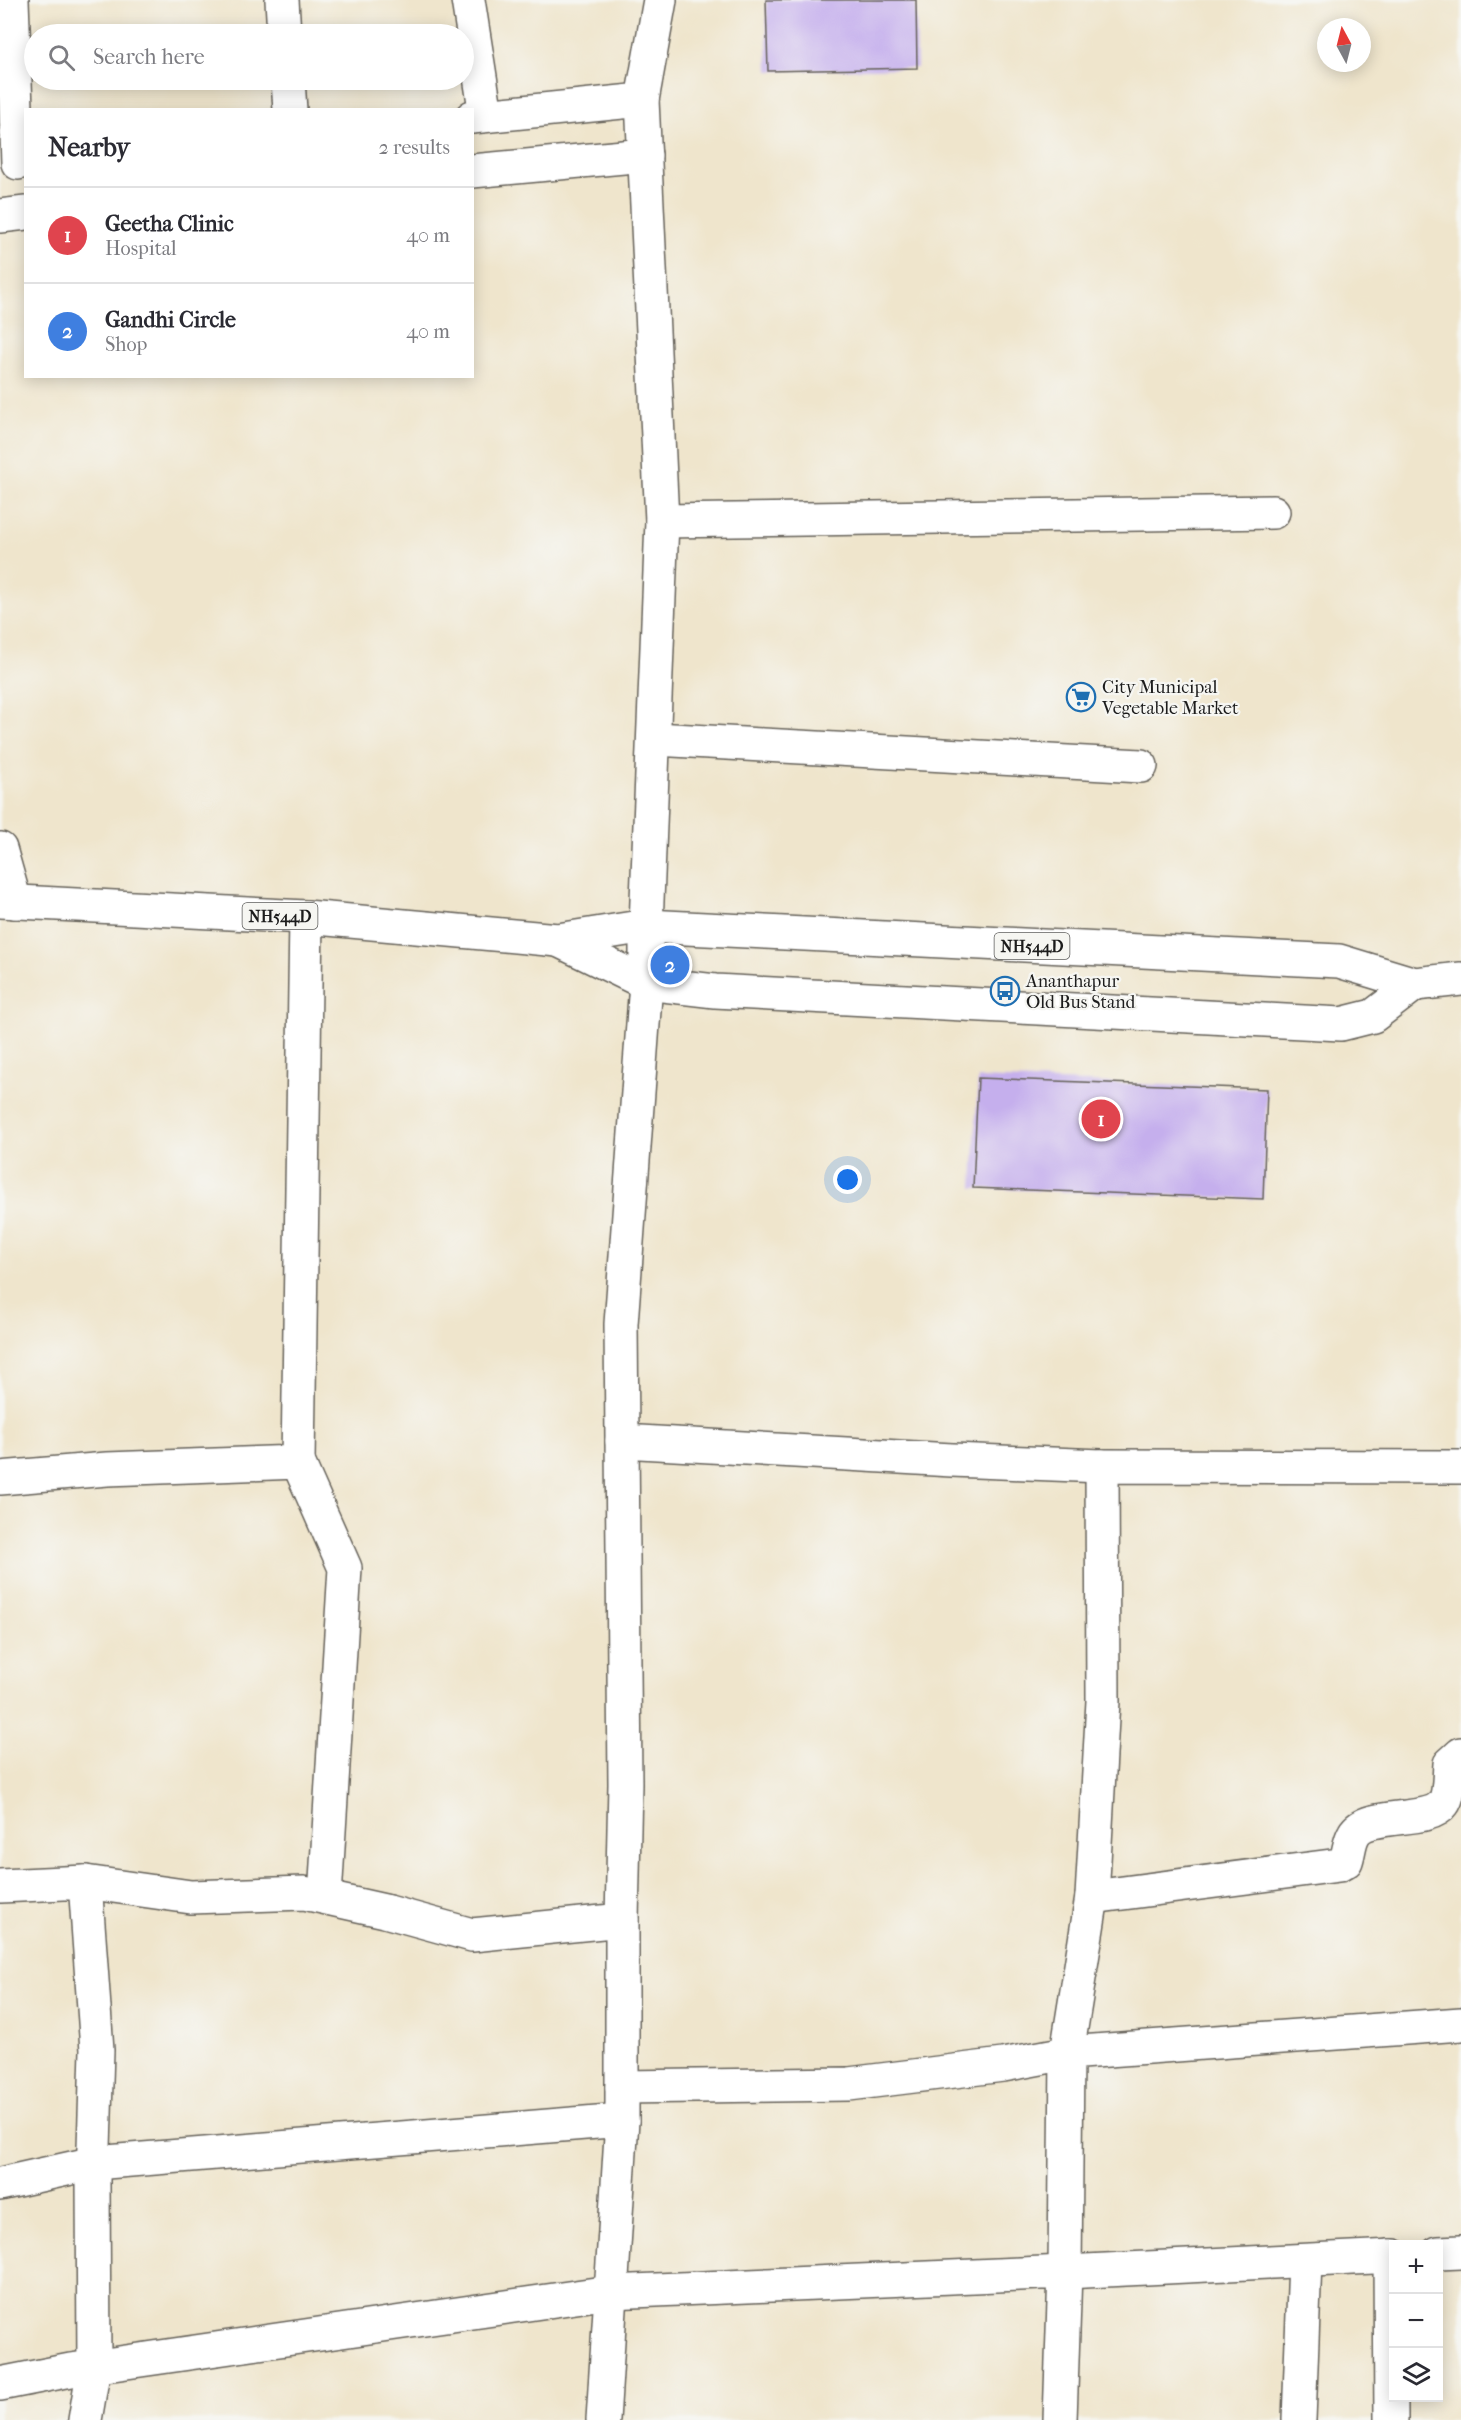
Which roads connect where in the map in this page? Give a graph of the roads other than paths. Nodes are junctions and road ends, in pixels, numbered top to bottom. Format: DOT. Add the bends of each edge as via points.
graph roads {
  1 [pos="12,0"];
  2 [pos="282,0"];
  3 [pos="468,0"];
  4 [pos="660,0"];
  5 [pos="284,24"];
  6 [pos="470,24"];
  7 [pos="474,63"];
  8 [pos="289,90"];
  9 [pos="642,100"];
  10 [pos="290,108"];
  11 [pos="479,116"];
  12 [pos="645,155"];
  13 [pos="14,163"];
  14 [pos="474,171"];
  15 [pos="24,213"];
  16 [pos="0,216"];
  17 [pos="1273,512"];
  18 [pos="662,521"];
  19 [pos="655,739"];
  20 [pos="1141,766"];
  21 [pos="0,849"];
  22 [pos="8,901"];
  23 [pos="306,917"];
  24 [pos="646,926"];
  25 [pos="558,940"];
  26 [pos="1461,979"];
  27 [pos="646,983"];
  28 [pos="1415,984"];
  29 [pos="622,1441"];
  30 [pos="298,1462"];
  31 [pos="1102,1466"];
  32 [pos="1461,1467"];
  33 [pos="0,1478"];
  34 [pos="1461,1754"];
  35 [pos="86,1882"];
  36 [pos="0,1886"];
  37 [pos="325,1897"];
  38 [pos="1092,1897"];
  39 [pos="622,1920"];
  40 [pos="1461,2024"];
  41 [pos="1067,2054"];
  42 [pos="622,2087"];
  43 [pos="622,2120"];
  44 [pos="93,2163"];
  45 [pos="0,2184"];
  46 [pos="1461,2252"];
  47 [pos="1443,2253"];
  48 [pos="1389,2256"];
  49 [pos="1305,2261"];
  50 [pos="1065,2272"];
  51 [pos="610,2292"];
  52 [pos="1392,2294"];
  53 [pos="94,2367"];
  54 [pos="0,2384"];
  55 [pos="85,2420"];
  56 [pos="603,2420"];
  57 [pos="1060,2420"];
  58 [pos="1299,2420"];
  59 [pos="1391,2420"];
  1 -- 13 [label="main road"];
  2 -- 5 [label="main road"];
  3 -- 6 [label="main road"];
  4 -- 9 [label="main road"];
  7 -- 11 [label="main road"];
  8 -- 10 [label="main road"];
  9 -- 11 [label="main road"];
  9 -- 12 [label="main road"];
  12 -- 14 [label="main road"];
  12 -- 18 [label="main road"];
  15 -- 16 [label="main road"];
  17 -- 18 [label="main road"];
  18 -- 19 [label="main road"];
  19 -- 20 [label="main road"];
  19 -- 24 [label="main road"];
  21 -- 22 [label="main road, NH544D"];
  22 -- 23 [label="main road, NH544D"];
  23 -- 25 [label="main road, NH544D"];
  23 -- 30 [label="main road"];
  24 -- 25 [label="main road, NH544D"];
  24 -- 27 [label="main road"];
  24 -- 28 [label="main road, NH544D" via="1339,961"];
  25 -- 27 [label="main road, NH544D"];
  26 -- 28 [label="main road, NH544D"];
  27 -- 28 [label="main road, NH544D" via="715,991 1341,1024 1372,1016"];
  27 -- 29 [label="main road" via="621,1324"];
  29 -- 31 [label="main road"];
  29 -- 39 [label="main road"];
  30 -- 33 [label="main road" via="107,1469"];
  30 -- 37 [label="main road" via="345,1568"];
  31 -- 32 [label="main road"];
  31 -- 38 [label="main road" via="1103,1701"];
  34 -- 38 [label="main road" via="1450,1764 1443,1805 1434,1811 1359,1828 1353,1835 1346,1861 1339,1865"];
  35 -- 36 [label="main road"];
  35 -- 37 [label="main road" via="191,1897 304,1893"];
  35 -- 44 [label="main road" via="97,2050"];
  37 -- 39 [label="main road" via="472,1935"];
  38 -- 41 [label="main road"];
  39 -- 42 [label="main road"];
  40 -- 41 [label="main road"];
  41 -- 42 [label="main road" via="849,2084"];
  41 -- 50 [label="main road"];
  42 -- 43 [label="main road"];
  43 -- 44 [label="main road"];
  43 -- 51 [label="main road"];
  44 -- 45 [label="main road"];
  44 -- 53 [label="main road"];
  46 -- 47 [label="main road"];
  48 -- 49 [label="main road"];
  49 -- 50 [label="main road"];
  49 -- 58 [label="main road"];
  50 -- 51 [label="main road"];
  50 -- 57 [label="main road"];
  51 -- 53 [label="main road"];
  51 -- 56 [label="main road"];
  52 -- 59 [label="main road"];
  53 -- 54 [label="main road"];
  53 -- 55 [label="main road"];
}
